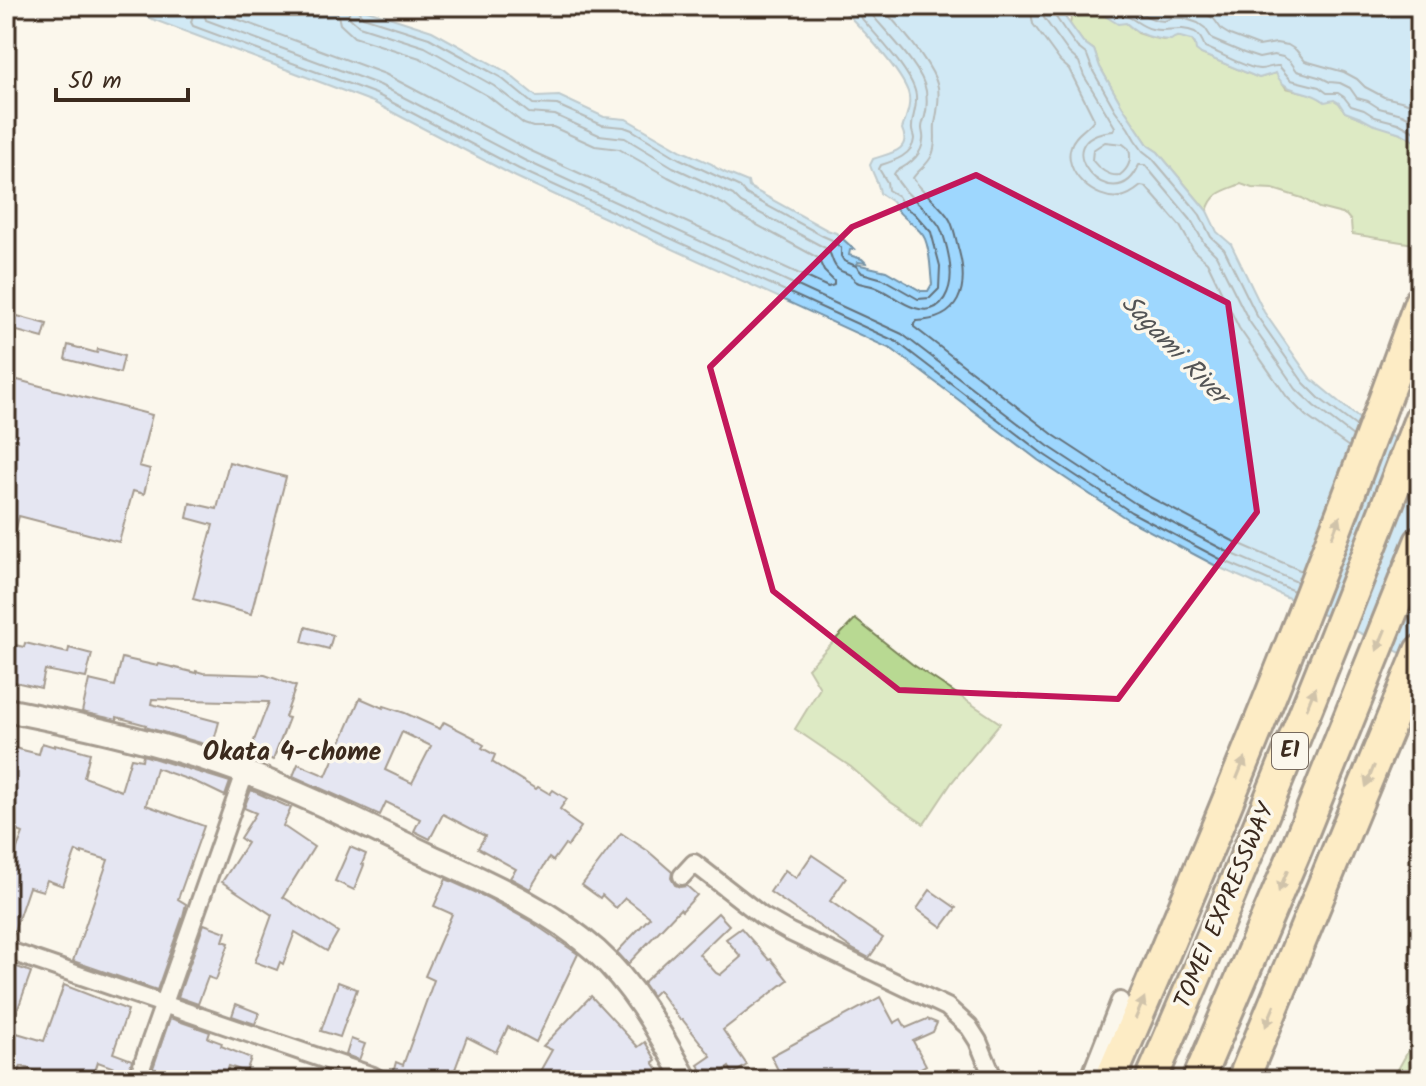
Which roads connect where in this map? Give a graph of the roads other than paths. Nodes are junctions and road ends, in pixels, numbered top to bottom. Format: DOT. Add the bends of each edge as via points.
graph roads {
  1 [pos="1420,302"];
  2 [pos="1420,419"];
  3 [pos="1420,542"];
  4 [pos="1420,651"];
  5 [pos="7,711"];
  6 [pos="245,773"];
  7 [pos="682,876"];
  8 [pos="6,950"];
  9 [pos="1120,1001"];
  10 [pos="164,1003"];
  11 [pos="137,1080"];
  12 [pos="380,1080"];
  13 [pos="686,1080"];
  14 [pos="994,1080"];
  15 [pos="1089,1080"];
  16 [pos="1110,1080"];
  17 [pos="1151,1080"];
  18 [pos="1198,1080"];
  19 [pos="1243,1080"];
  16 -- 1 [label="highway, one-way" via="1277,679"];
  17 -- 2 [label="highway, TOMEI EXPRESSWAY / E1, one-way" via="1332,648"];
  3 -- 18 [label="highway, TOMEI EXPRESSWAY / E1, one-way"];
  4 -- 19 [label="highway, one-way"];
  5 -- 6 [label="street" via="94,727"];
  6 -- 10 [label="street"];
  6 -- 13 [label="street" via="360,822 575,933 636,998"];
  7 -- 14 [label="street" via="694,863 776,924 947,1007 969,1027"];
  8 -- 10 [label="street"];
  9 -- 15 [label="street"];
  10 -- 11 [label="street"];
  10 -- 12 [label="street"];
}
